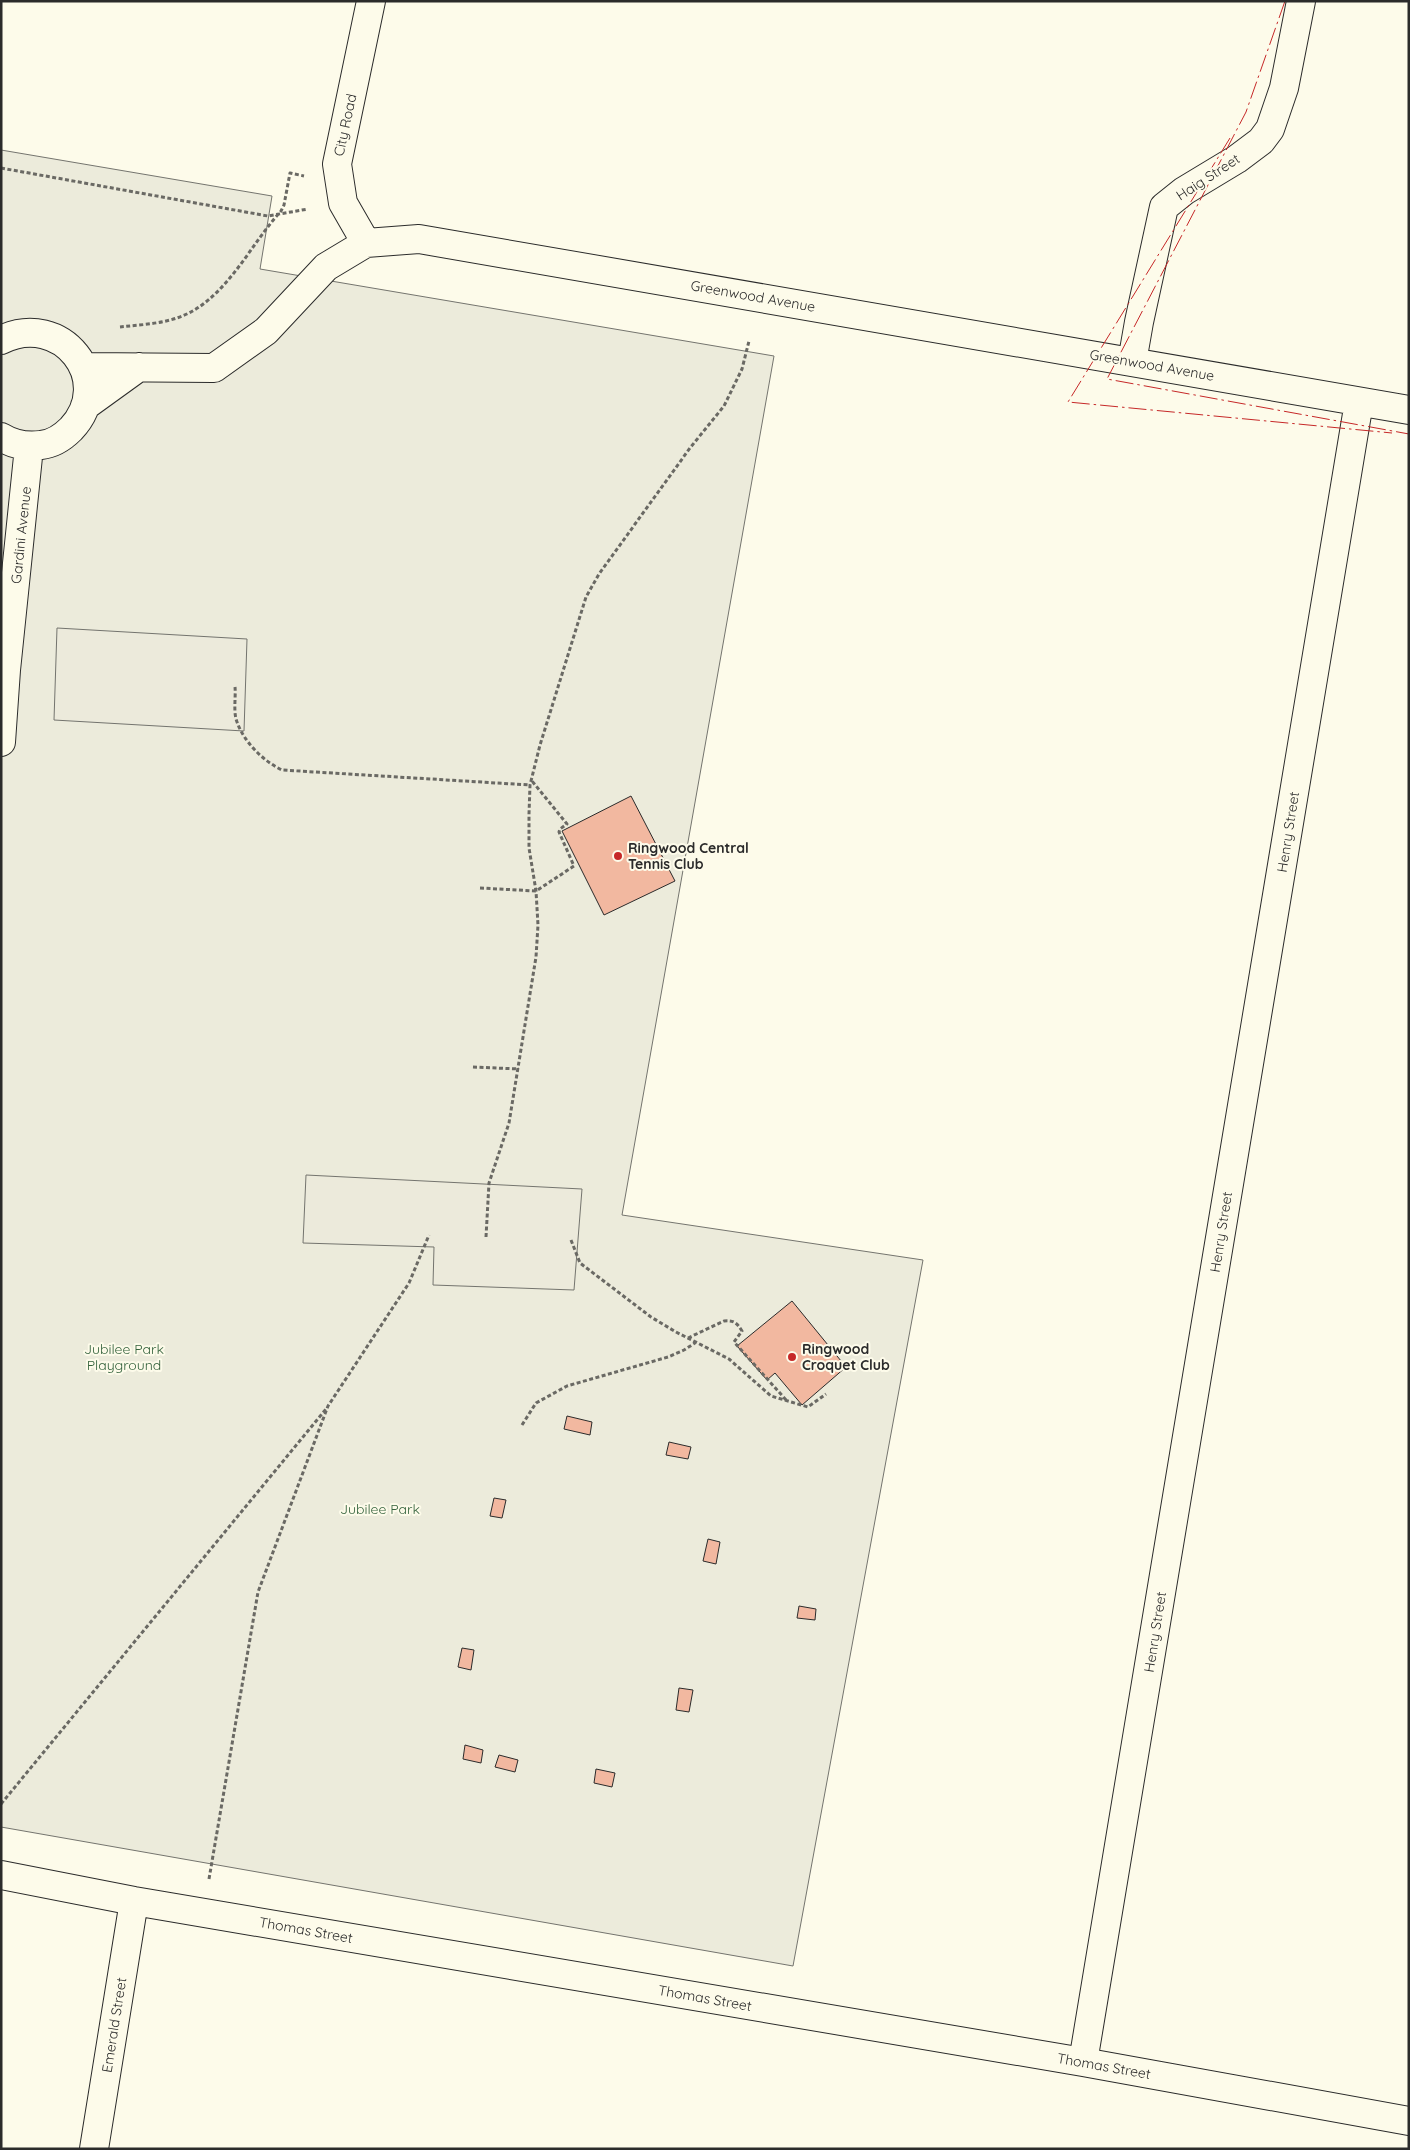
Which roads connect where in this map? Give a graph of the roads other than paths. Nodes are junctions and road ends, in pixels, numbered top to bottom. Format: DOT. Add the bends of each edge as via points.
graph roads {
  1 [pos="371,1"];
  2 [pos="1301,1"];
  3 [pos="366,243"];
  4 [pos="2,339"];
  5 [pos="1132,362"];
  6 [pos="84,366"];
  7 [pos="139,367"];
  8 [pos="1359,402"];
  9 [pos="85,406"];
  10 [pos="1409,410"];
  11 [pos="1,437"];
  12 [pos="30,447"];
  13 [pos="1,742"];
  14 [pos="1,1875"];
  15 [pos="134,1901"];
  16 [pos="1083,2062"];
  17 [pos="1409,2121"];
  18 [pos="94,2149"];
  1 -- 3 [label="street, City Road" via="337,164 343,203"];
  2 -- 5 [label="street, Haig Street" via="1284,88 1270,129 1261,141 1164,207"];
  3 -- 5 [label="street, Greenwood Avenue" via="419,239"];
  3 -- 7 [label="street, Greenwood Avenue" via="326,267 266,331 214,368"];
  4 -- 6 [label="street" via="21,332 42,333 70,348"];
  5 -- 8 [label="street, Greenwood Avenue"];
  6 -- 7 [label="street, Greenwood Avenue"];
  6 -- 9 [label="street" via="88,386"];
  7 -- 9 [label="street"];
  8 -- 10 [label="street, Greenwood Avenue"];
  8 -- 16 [label="street, Henry Street"];
  9 -- 12 [label="street" via="76,424 65,435 48,444"];
  11 -- 12 [label="street" via="10,443"];
  12 -- 13 [label="street, Gardini Avenue"];
  14 -- 15 [label="street, Thomas Street"];
  15 -- 16 [label="street, Thomas Street"];
  15 -- 18 [label="street, Emerald Street"];
  16 -- 17 [label="street, Thomas Street"];
}
